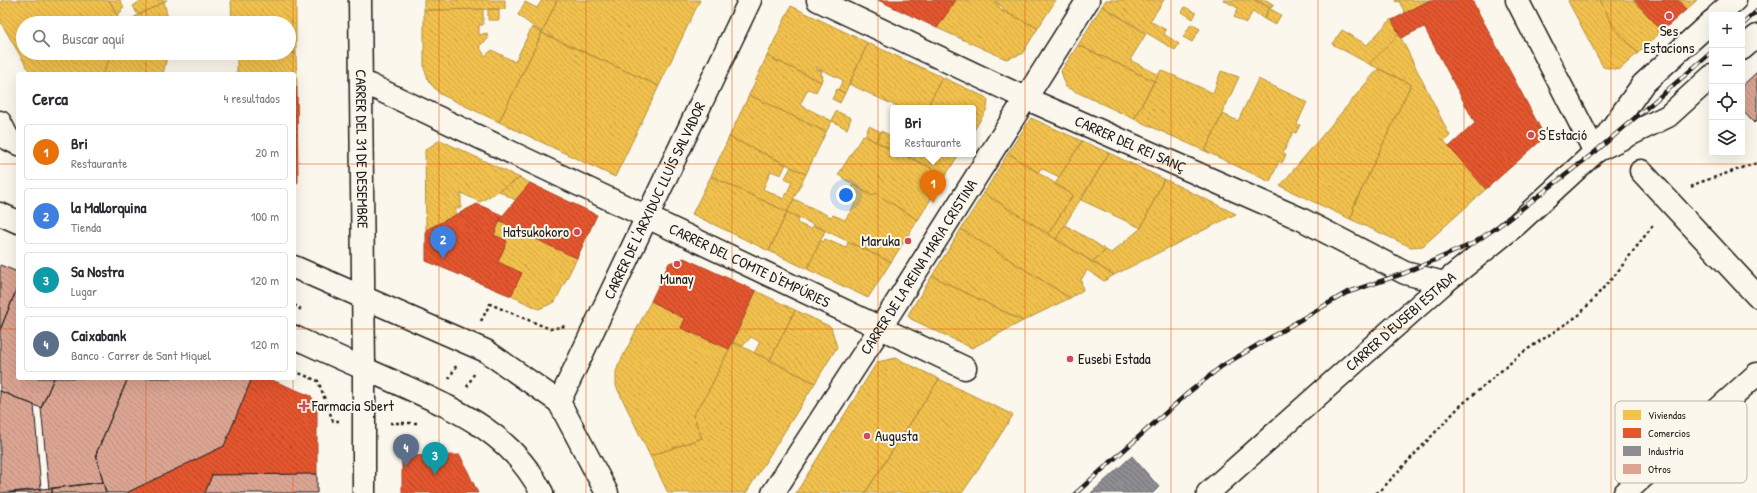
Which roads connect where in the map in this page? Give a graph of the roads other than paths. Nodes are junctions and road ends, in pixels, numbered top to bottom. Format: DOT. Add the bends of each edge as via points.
graph roads {
  1 [pos="360,0"];
  2 [pos="750,0"];
  3 [pos="818,0"];
  4 [pos="1088,0"];
  5 [pos="1517,0"];
  6 [pos="1735,0"];
  7 [pos="1721,12"];
  8 [pos="1709,24"];
  9 [pos="1757,36"];
  10 [pos="1743,48"];
  11 [pos="1709,79"];
  12 [pos="361,80"];
  13 [pos="1025,98"];
  14 [pos="1595,152"];
  15 [pos="1641,171"];
  16 [pos="0,214"];
  17 [pos="646,217"];
  18 [pos="16,221"];
  19 [pos="296,268"];
  20 [pos="1444,283"];
  21 [pos="1757,296"];
  22 [pos="364,298"];
  23 [pos="881,327"];
  24 [pos="296,339"];
  25 [pos="364,368"];
  26 [pos="965,368"];
  27 [pos="1757,374"];
  28 [pos="1727,401"];
  29 [pos="559,402"];
  30 [pos="1636,483"];
  31 [pos="364,493"];
  32 [pos="542,493"];
  33 [pos="607,493"];
  34 [pos="773,493"];
  35 [pos="1208,493"];
  36 [pos="1625,493"];
  1 -- 12 [label="street, CARRER DEL 31 DE DESEMBRE"];
  2 -- 17 [label="street, CARRER DE L'ARXIDUC LLUÍS SALVADOR"];
  3 -- 13 [label="street, CARRER DEL REI SANÇ"];
  4 -- 13 [label="street, CARRER DE LA REINA MARIA CRISTINA"];
  5 -- 14 [label="street"];
  6 -- 7 [label="street"];
  8 -- 14 [label="street, CARRER D'EUSEBI ESTADA" via="1643,84"];
  9 -- 10 [label="street"];
  11 -- 14 [label="street, CARRER D'EUSEBI ESTADA" via="1668,116"];
  12 -- 17 [label="street, CARRER DEL COMTE D'EMPÚRIES"];
  12 -- 22 [label="street, CARRER DEL 31 DE DESEMBRE"];
  13 -- 20 [label="street, CARRER DEL REI SANÇ" via="1301,219 1405,272"];
  13 -- 23 [label="street, CARRER DE LA REINA MARIA CRISTINA"];
  14 -- 20 [label="street, CARRER D'EUSEBI ESTADA" via="1517,224"];
  15 -- 21 [label="street"];
  16 -- 18 [label="street"];
  17 -- 23 [label="street, CARRER DEL COMTE D'EMPÚRIES"];
  17 -- 29 [label="street, CARRER DE L'ARXIDUC LLUÍS SALVADOR"];
  19 -- 22 [label="street"];
  20 -- 35 [label="street, CARRER D'EUSEBI ESTADA"];
  22 -- 25 [label="street, CARRER DEL 31 DE DESEMBRE"];
  22 -- 29 [label="street" via="486,350"];
  23 -- 26 [label="street, CARRER DEL COMTE D'EMPÚRIES"];
  23 -- 34 [label="street, CARRER DE LA REINA MARIA CRISTINA"];
  24 -- 25 [label="street"];
  25 -- 31 [label="street, CARRER DEL 31 DE DESEMBRE"];
  25 -- 32 [label="street" via="446,405 485,428 510,448 536,480"];
  27 -- 28 [label="street"];
  29 -- 33 [label="street"];
  30 -- 36 [label="street"];
}
